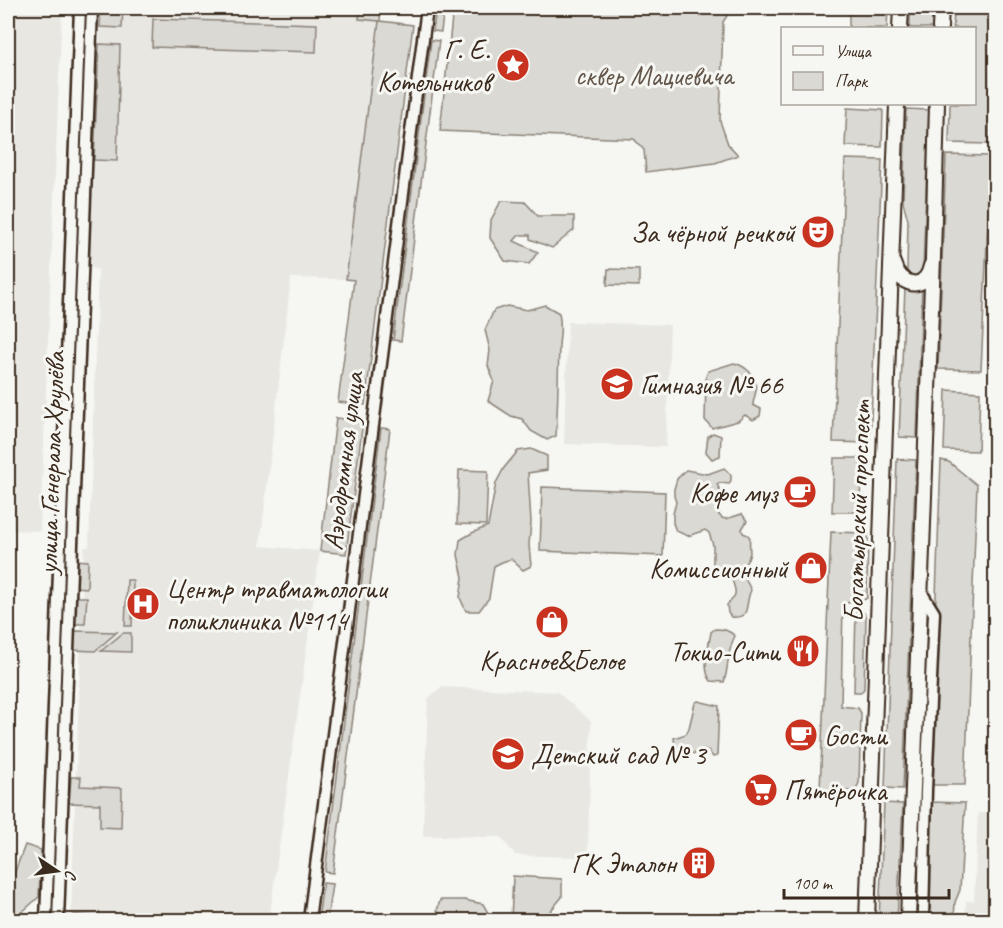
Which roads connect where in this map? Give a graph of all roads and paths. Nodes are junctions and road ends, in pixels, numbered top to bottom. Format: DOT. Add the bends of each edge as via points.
graph roads {
  1 [pos="80,8"];
  2 [pos="92,8"];
  3 [pos="427,8"];
  4 [pos="901,8"];
  5 [pos="941,8"];
  6 [pos="900,27"];
  7 [pos="940,27"];
  8 [pos="897,105"];
  9 [pos="937,105"];
  10 [pos="892,258"];
  11 [pos="933,258"];
  12 [pos="920,590"];
  13 [pos="46,921"];
  14 [pos="58,921"];
  15 [pos="309,921"];
  16 [pos="867,921"];
  17 [pos="908,921"];
  18 [pos="924,921"];
  1 -- 13 [label="street, улица Генерала Хрулёва"];
  2 -- 14 [label="street, улица Генерала Хрулёва"];
  3 -- 15 [label="street, Аэродромная улица"];
  4 -- 6 [label="main road"];
  5 -- 7 [label="main road"];
  8 -- 10 [label="main road, Богатырский проспект"];
  9 -- 11 [label="main road"];
  10 -- 11 [label="main road" via="900,278 912,283 927,277"];
  10 -- 16 [label="main road, Богатырский проспект"];
  11 -- 12 [label="main road"];
  12 -- 17 [label="main road"];
  12 -- 18 [label="street" via="934,614"];
}
